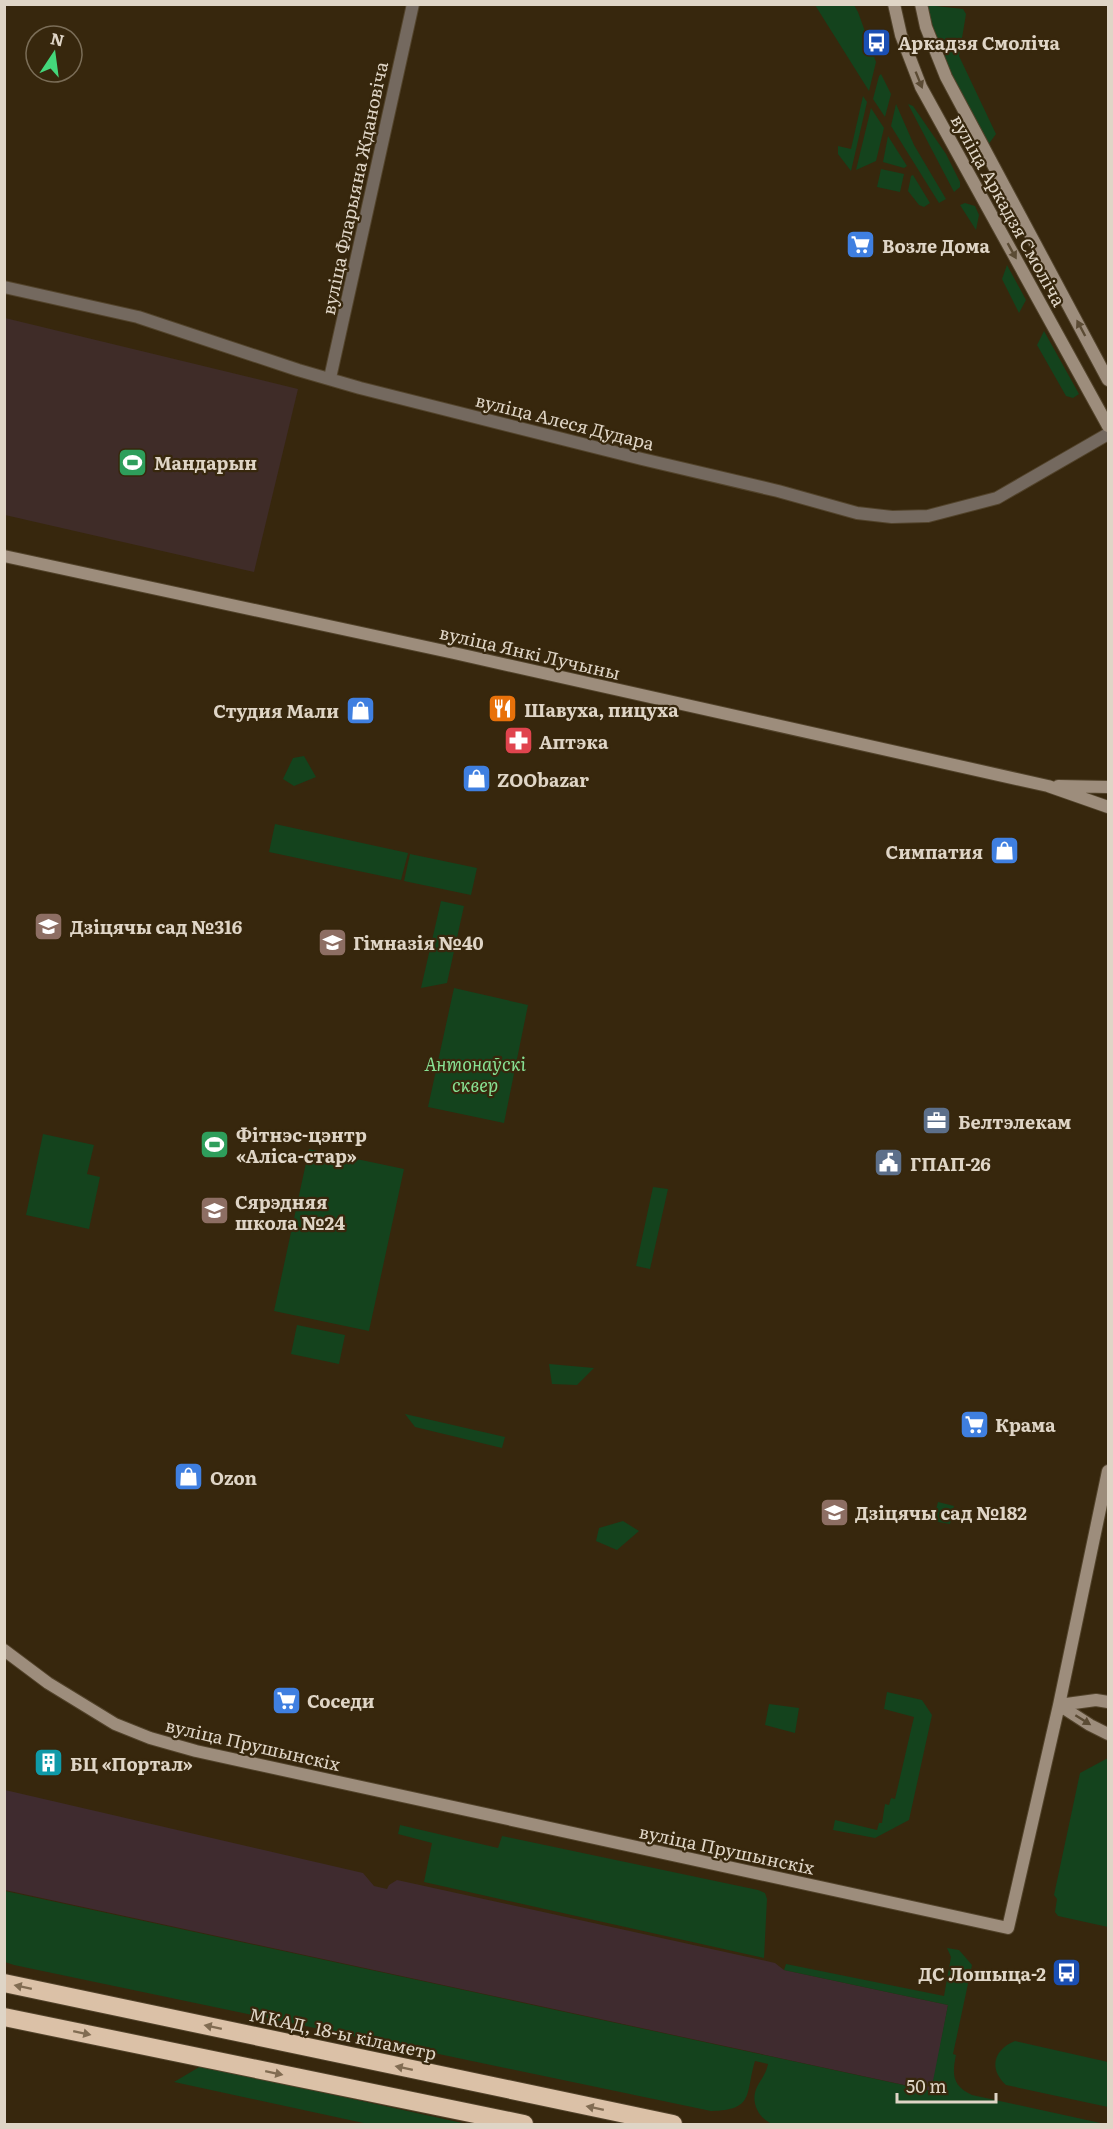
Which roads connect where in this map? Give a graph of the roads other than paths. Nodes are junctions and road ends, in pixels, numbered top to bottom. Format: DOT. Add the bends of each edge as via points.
graph roads {
  1 [pos="413,4"];
  2 [pos="894,4"];
  3 [pos="921,4"];
  4 [pos="4,288"];
  5 [pos="330,378"];
  6 [pos="1108,380"];
  7 [pos="1108,426"];
  8 [pos="1108,435"];
  9 [pos="4,556"];
  10 [pos="1048,786"];
  11 [pos="1108,787"];
  12 [pos="1108,807"];
  13 [pos="1108,1471"];
  14 [pos="4,1650"];
  15 [pos="1108,1702"];
  16 [pos="1059,1705"];
  17 [pos="1108,1734"];
  18 [pos="4,1983"];
  19 [pos="4,2017"];
  20 [pos="525,2124"];
  21 [pos="673,2124"];
  1 -- 5 [label="street, вуліца Фларыяна Ждановіча"];
  2 -- 7 [label="main road, вуліца Аркадзя Смоліча, one-way" via="921,87"];
  6 -- 3 [label="main road, вуліца Аркадзя Смоліча, one-way" via="946,77"];
  4 -- 5 [label="street, вуліца Алеся Дудара" via="138,316"];
  5 -- 8 [label="street, вуліца Алеся Дудара" via="857,513 892,517 928,516 997,498"];
  9 -- 10 [label="main road, вуліца Янкі Лучыны"];
  10 -- 11 [label="main road, вуліца Янкі Лучыны"];
  10 -- 12 [label="main road, вуліца Янкі Лучыны"];
  13 -- 16 [label="main road, вуліца Прушынскіх"];
  14 -- 16 [label="main road, вуліца Прушынскіх" via="48,1683 115,1724 196,1751 1008,1928"];
  15 -- 16 [label="main road"];
  16 -- 17 [label="main road, one-way"];
  21 -- 18 [label="highway, МКАД, 18-ы кіламетр, one-way"];
  19 -- 20 [label="highway, one-way"];
}
